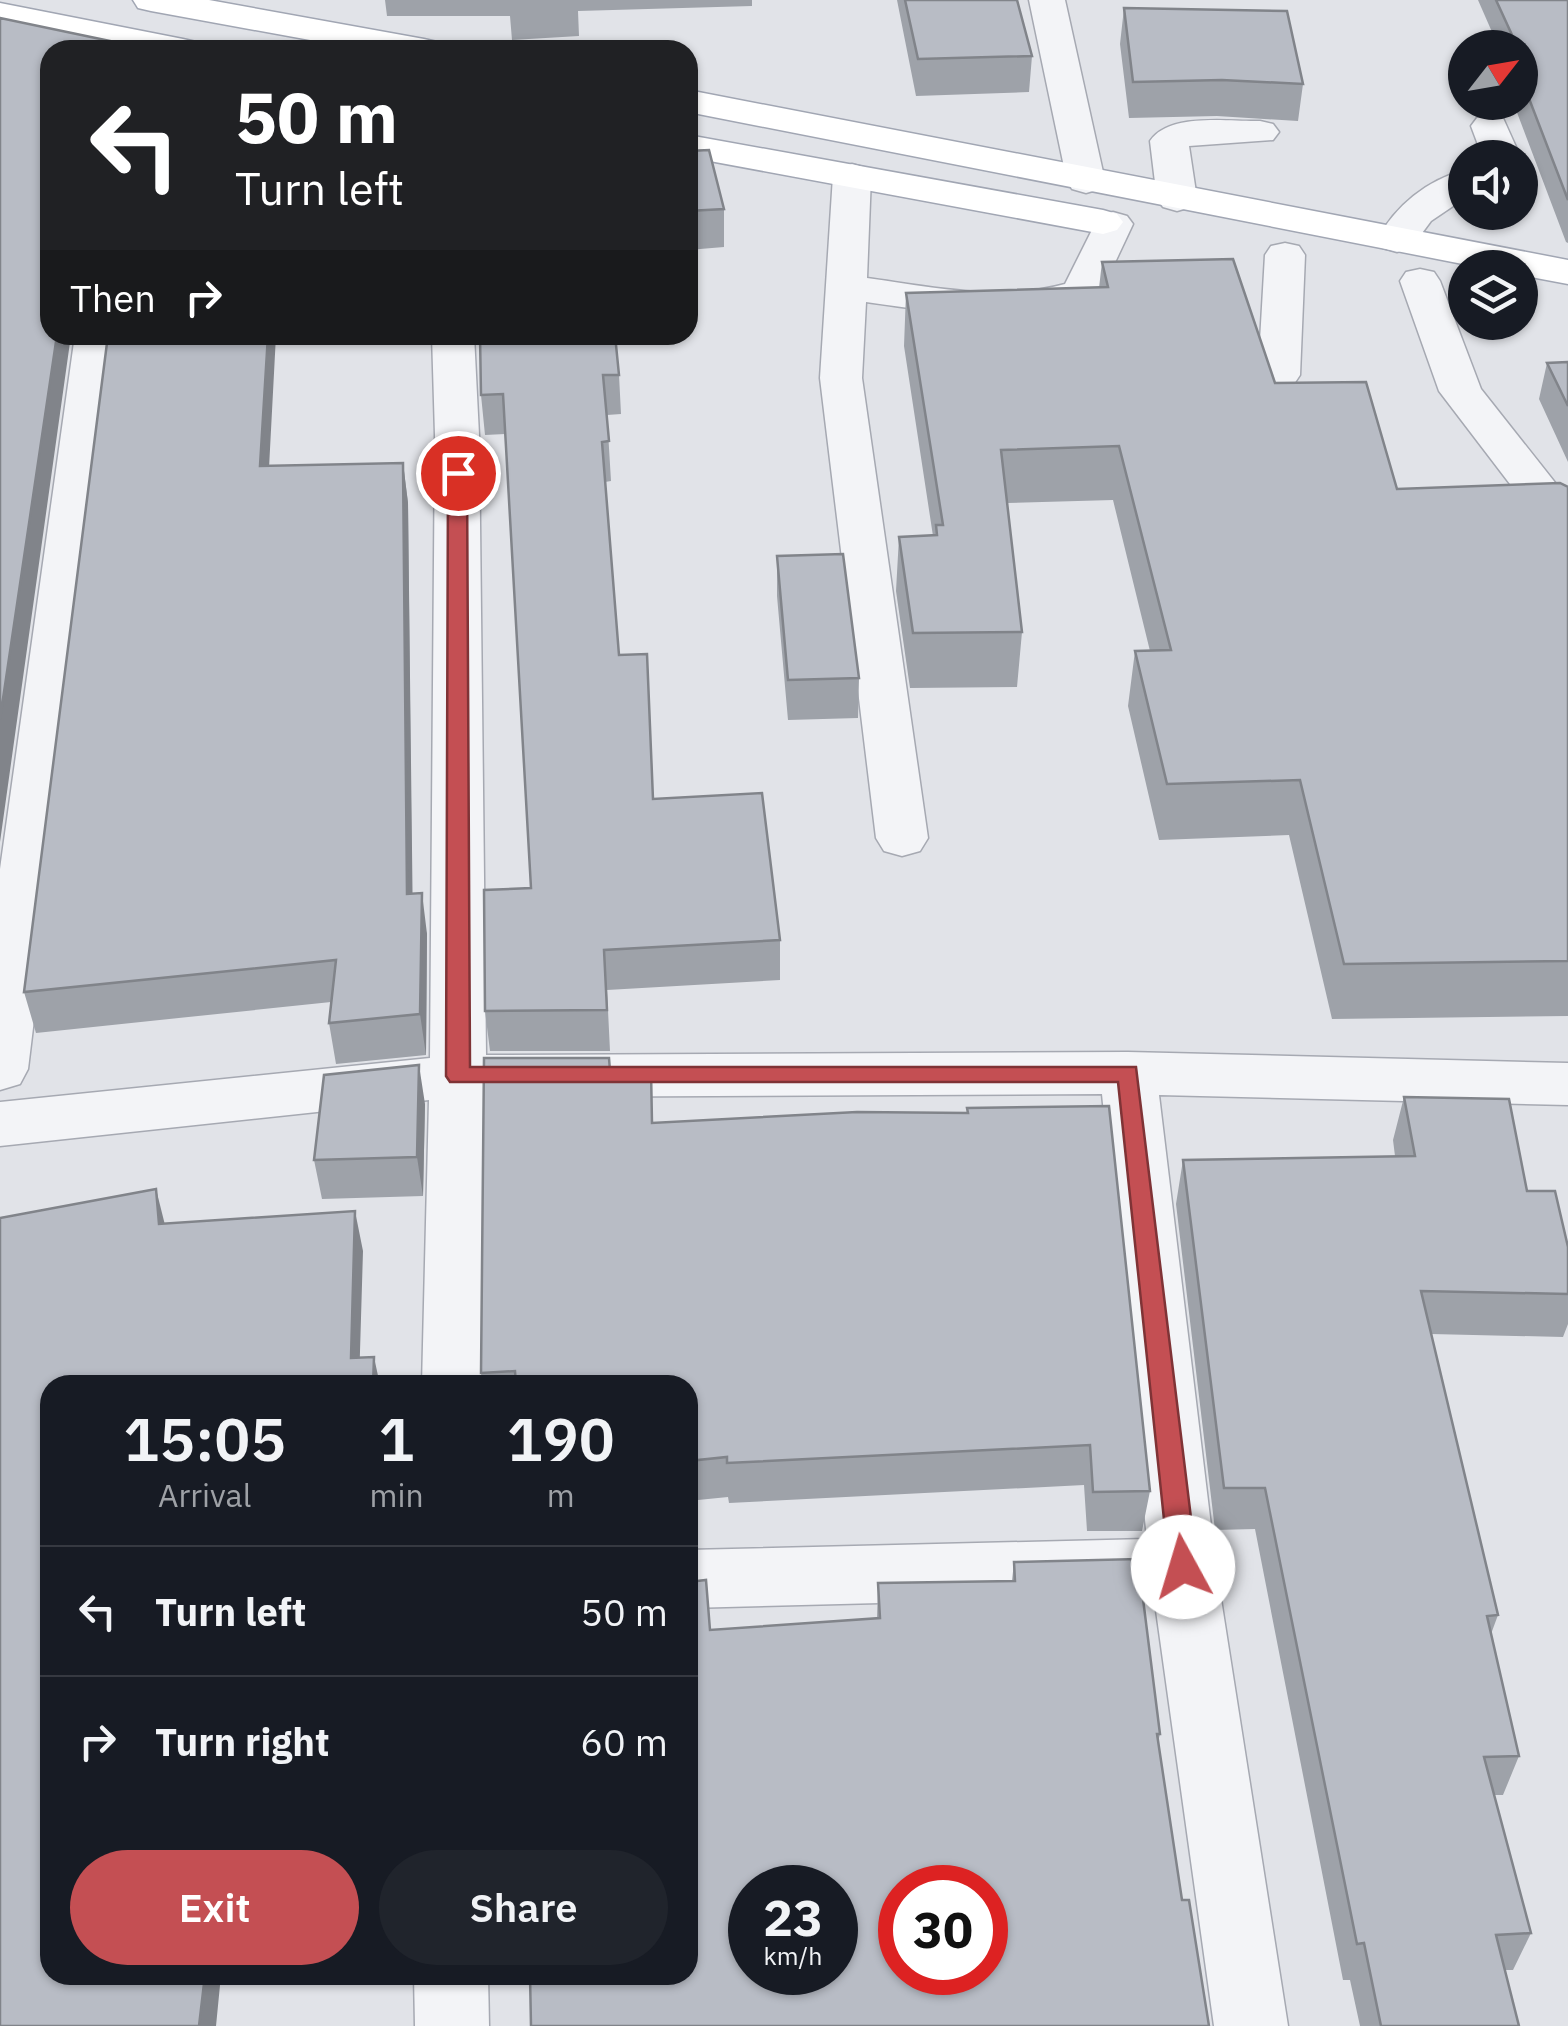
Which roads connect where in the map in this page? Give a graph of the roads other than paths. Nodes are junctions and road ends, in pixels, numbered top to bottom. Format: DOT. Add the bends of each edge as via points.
graph roads {
  1 [pos="152,0"];
  2 [pos="1047,0"];
  3 [pos="0,14"];
  4 [pos="112,40"];
  5 [pos="370,40"];
  6 [pos="698,103"];
  7 [pos="1260,132"];
  8 [pos="698,148"];
  9 [pos="852,176"];
  10 [pos="1086,181"];
  11 [pos="1448,193"];
  12 [pos="1198,231"];
  13 [pos="1396,240"];
  14 [pos="1568,272"];
  15 [pos="1420,280"];
  16 [pos="1448,286"];
  17 [pos="846,288"];
  18 [pos="1538,302"];
  19 [pos="1568,308"];
  20 [pos="95,345"];
  21 [pos="453,345"];
  22 [pos="1278,375"];
  23 [pos="1568,529"];
  24 [pos="902,838"];
  25 [pos="1,1057"];
  26 [pos="1128,1074"];
  27 [pos="458,1076"];
  28 [pos="1568,1084"];
  29 [pos="0,1124"];
  30 [pos="452,1375"];
  31 [pos="1183,1567"];
  32 [pos="698,1579"];
  33 [pos="451,1985"];
  34 [pos="452,2026"];
  35 [pos="1251,2026"];
  1 -- 5 [label="main road"];
  2 -- 10 [label="street"];
  3 -- 4 [label="main road"];
  6 -- 10 [label="main road"];
  7 -- 12 [label="street" via="1169,141"];
  8 -- 9 [label="main road"];
  9 -- 12 [label="main road"];
  9 -- 17 [label="street"];
  10 -- 12 [label="main road"];
  11 -- 13 [label="street" via="1404,222"];
  12 -- 13 [label="main road"];
  12 -- 15 [label="main road"];
  12 -- 17 [label="street" via="1050,303 1015,308"];
  12 -- 22 [label="street"];
  13 -- 14 [label="main road"];
  15 -- 16 [label="main road"];
  15 -- 23 [label="street" via="1460,391"];
  17 -- 24 [label="street" via="841,378"];
  18 -- 19 [label="main road"];
  20 -- 25 [label="street"];
  21 -- 27 [label="street"];
  26 -- 27 [label="street"];
  26 -- 28 [label="street"];
  26 -- 31 [label="street"];
  27 -- 29 [label="street"];
  27 -- 30 [label="street"];
  31 -- 32 [label="street"];
  31 -- 35 [label="street"];
  33 -- 34 [label="street"];
}
